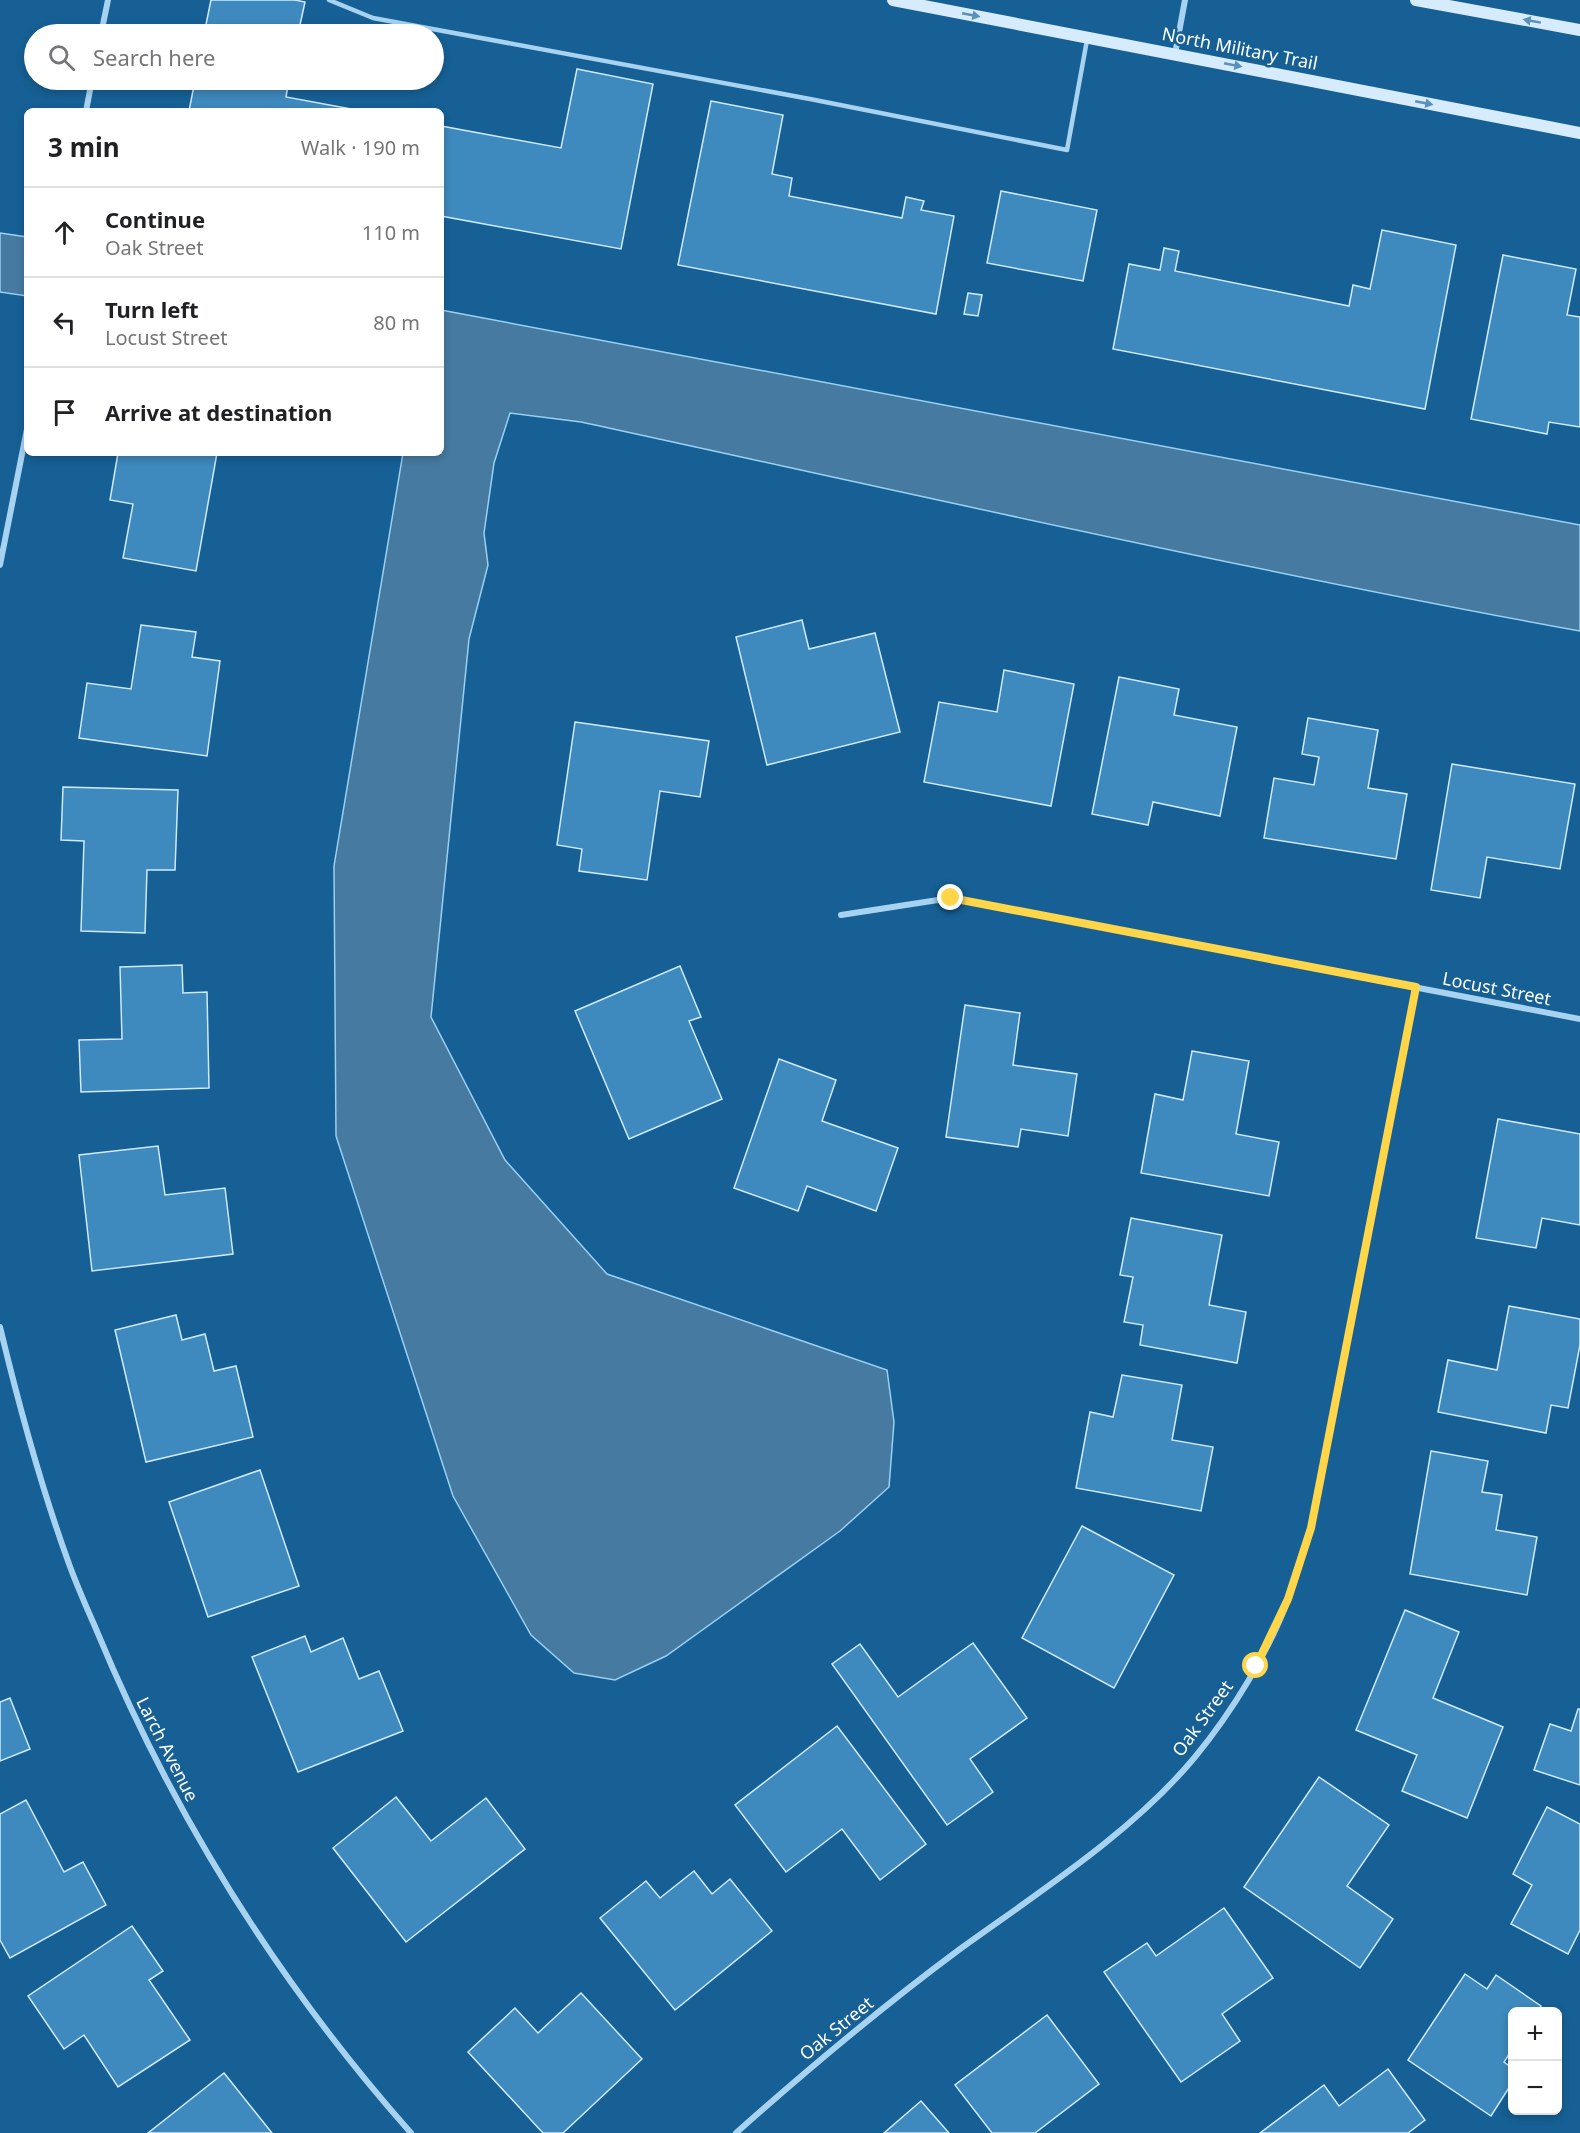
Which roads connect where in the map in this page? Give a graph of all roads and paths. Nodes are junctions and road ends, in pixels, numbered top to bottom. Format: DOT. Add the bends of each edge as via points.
graph roads {
  1 [pos="108,0"];
  2 [pos="329,0"];
  3 [pos="892,0"];
  4 [pos="1185,0"];
  5 [pos="1416,0"];
  6 [pos="103,24"];
  7 [pos="405,24"];
  8 [pos="1580,30"];
  9 [pos="444,31"];
  10 [pos="1087,37"];
  11 [pos="1175,54"];
  12 [pos="90,90"];
  13 [pos="87,108"];
  14 [pos="1580,133"];
  15 [pos="24,444"];
  16 [pos="0,565"];
  17 [pos="841,915"];
  18 [pos="1416,987"];
  19 [pos="1580,1019"];
  20 [pos="0,1327"];
  21 [pos="411,2133"];
  22 [pos="736,2133"];
  1 -- 6 [label="street"];
  2 -- 7 [label="lane" via="373,18"];
  3 -- 10 [label="main road, North Military Trail, one-way"];
  4 -- 11 [label="street"];
  8 -- 5 [label="main road, one-way"];
  9 -- 10 [label="lane" via="1066,150"];
  10 -- 11 [label="main road, North Military Trail"];
  11 -- 14 [label="main road, North Military Trail, one-way"];
  12 -- 13 [label="street"];
  15 -- 16 [label="street"];
  17 -- 18 [label="street, Locust Street" via="951,898"];
  18 -- 19 [label="street, Locust Street"];
  18 -- 22 [label="street, Oak Street" via="1311,1528 1288,1599 1256,1666 1194,1759 1142,1812 930,1972"];
  20 -- 21 [label="street, Larch Avenue" via="27,1437 68,1562 119,1684 178,1802 227,1887 301,1996"];
}
